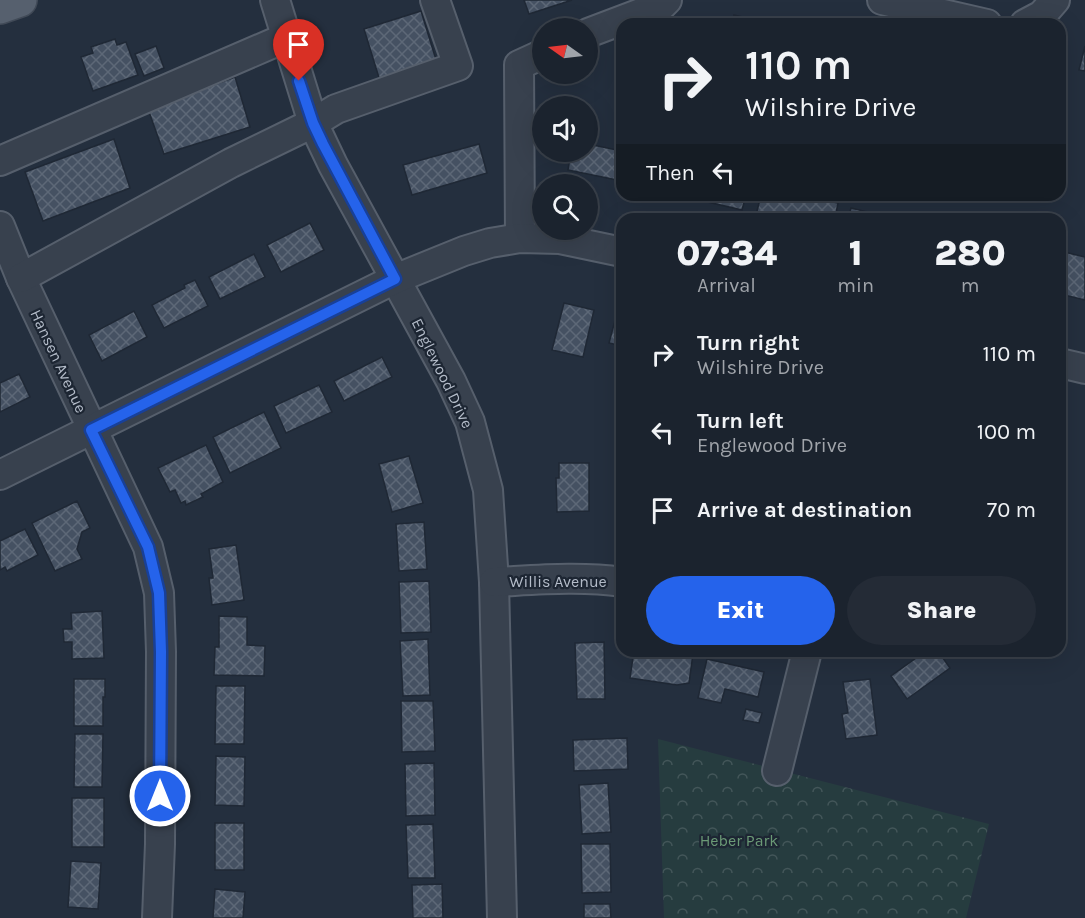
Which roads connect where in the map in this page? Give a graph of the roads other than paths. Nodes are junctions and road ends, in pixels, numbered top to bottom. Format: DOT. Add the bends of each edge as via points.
graph roads {
  1 [pos="20,0"];
  2 [pos="275,0"];
  3 [pos="435,0"];
  4 [pos="667,0"];
  5 [pos="882,0"];
  6 [pos="1055,0"];
  7 [pos="0,7"];
  8 [pos="628,18"];
  9 [pos="961,18"];
  10 [pos="1036,18"];
  11 [pos="616,22"];
  12 [pos="598,29"];
  13 [pos="285,39"];
  14 [pos="532,59"];
  15 [pos="313,123"];
  16 [pos="0,161"];
  17 [pos="0,226"];
  18 [pos="520,238"];
  19 [pos="616,251"];
  20 [pos="21,278"];
  21 [pos="395,279"];
  22 [pos="1066,364"];
  23 [pos="1085,369"];
  24 [pos="91,430"];
  25 [pos="0,476"];
  26 [pos="494,582"];
  27 [pos="616,582"];
  28 [pos="806,657"];
  29 [pos="777,771"];
  30 [pos="157,918"];
  31 [pos="502,918"];
  1 -- 7 [label="main road"];
  2 -- 13 [label="street, Englewood Drive"];
  3 -- 15 [label="street" via="458,66 336,109"];
  4 -- 8 [label="street"];
  5 -- 9 [label="street"];
  6 -- 10 [label="street"];
  11 -- 12 [label="street"];
  13 -- 15 [label="street, Englewood Drive"];
  13 -- 16 [label="street"];
  14 -- 18 [label="street" via="519,65"];
  15 -- 20 [label="street" via="231,163"];
  15 -- 21 [label="street, Englewood Drive"];
  17 -- 20 [label="street, Hansen Avenue"];
  18 -- 19 [label="street" via="560,239"];
  18 -- 21 [label="street" via="464,251"];
  20 -- 24 [label="street, Hansen Avenue"];
  21 -- 24 [label="street"];
  21 -- 26 [label="street, Englewood Drive" via="470,422 488,490"];
  22 -- 23 [label="street"];
  24 -- 25 [label="street"];
  24 -- 30 [label="street, Hansen Avenue" via="148,547 159,593"];
  26 -- 27 [label="street, Willis Avenue"];
  26 -- 31 [label="street, Englewood Drive"];
  28 -- 29 [label="street"];
}
